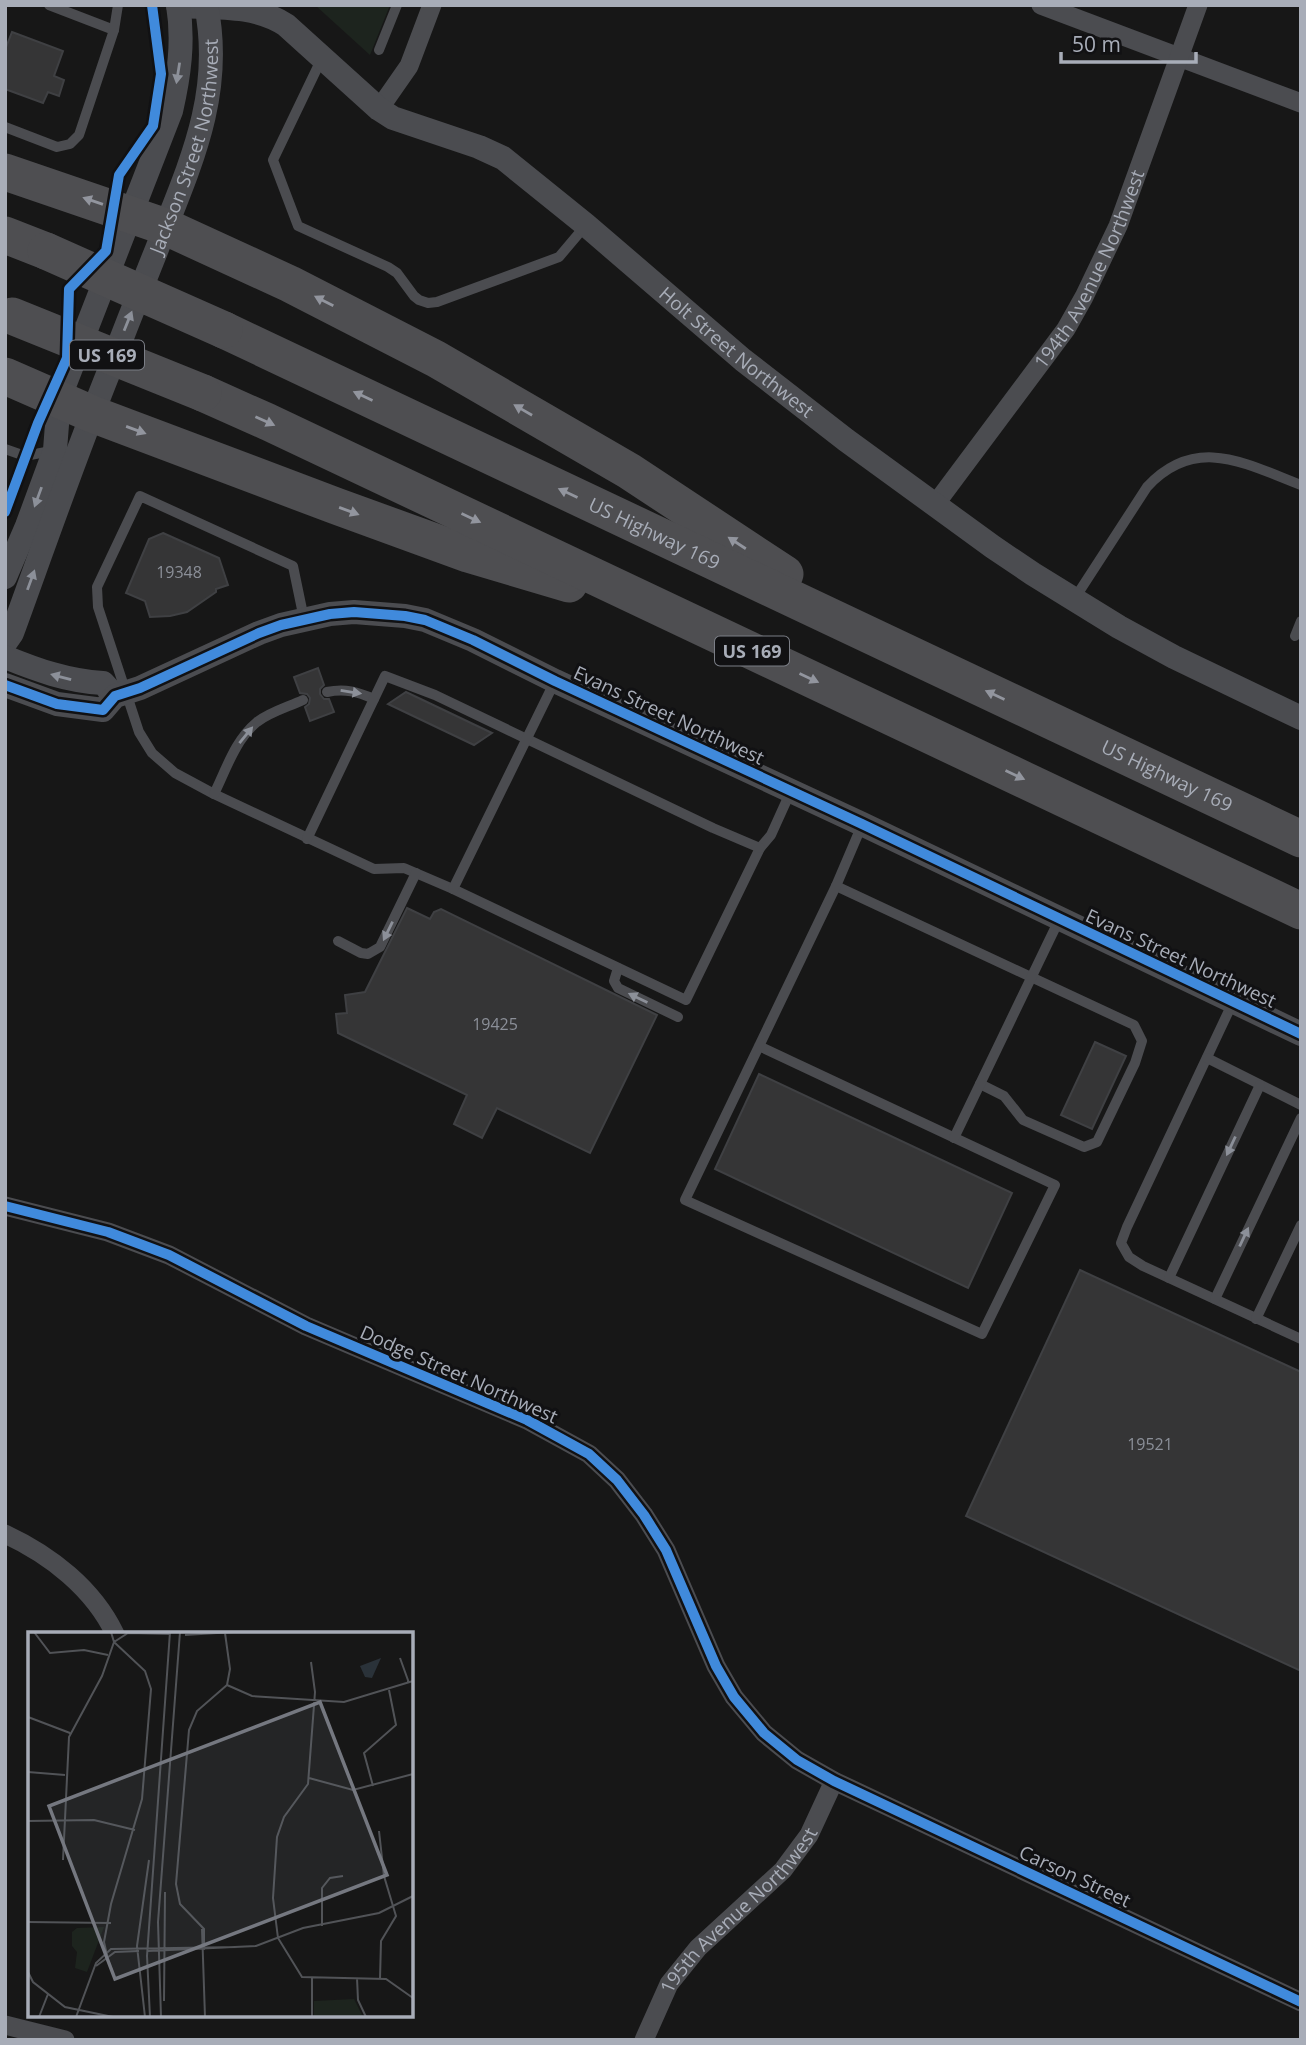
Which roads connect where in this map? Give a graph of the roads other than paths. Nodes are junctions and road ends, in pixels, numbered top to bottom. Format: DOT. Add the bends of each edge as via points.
graph roads {
  1 [pos="49,5"];
  2 [pos="118,5"];
  3 [pos="397,5"];
  4 [pos="432,5"];
  5 [pos="1041,5"];
  6 [pos="1198,5"];
  7 [pos="178,6"];
  8 [pos="206,6"];
  9 [pos="114,30"];
  10 [pos="379,50"];
  11 [pos="323,57"];
  12 [pos="1179,57"];
  13 [pos="1301,103"];
  14 [pos="379,109"];
  15 [pos="5,127"];
  16 [pos="5,172"];
  17 [pos="131,214"];
  18 [pos="586,225"];
  19 [pos="166,227"];
  20 [pos="5,235"];
  21 [pos="9,315"];
  22 [pos="5,376"];
  23 [pos="59,399"];
  24 [pos="92,414"];
  25 [pos="55,450"];
  26 [pos="6,451"];
  27 [pos="1301,485"];
  28 [pos="934,506"];
  29 [pos="5,577"];
  30 [pos="1074,600"];
  31 [pos="685,619"];
  32 [pos="304,620"];
  33 [pos="1301,621"];
  34 [pos="1295,636"];
  35 [pos="5,643"];
  36 [pos="897,648"];
  37 [pos="5,657"];
  38 [pos="555,681"];
  39 [pos="5,685"];
  40 [pos="327,692"];
  41 [pos="121,695"];
  42 [pos="374,699"];
  43 [pos="303,700"];
  44 [pos="1301,718"];
  45 [pos="526,739"];
  46 [pos="791,792"];
  47 [pos="214,794"];
  48 [pos="862,824"];
  49 [pos="307,839"];
  50 [pos="1301,839"];
  51 [pos="760,848"];
  52 [pos="416,873"];
  53 [pos="836,886"];
  54 [pos="453,888"];
  55 [pos="1301,911"];
  56 [pos="1059,919"];
  57 [pos="338,941"];
  58 [pos="618,968"];
  59 [pos="1032,979"];
  60 [pos="1233,1002"];
  61 [pos="678,1017"];
  62 [pos="1301,1034"];
  63 [pos="760,1046"];
  64 [pos="1207,1058"];
  65 [pos="980,1084"];
  66 [pos="1260,1085"];
  67 [pos="1301,1105"];
  68 [pos="1301,1118"];
  69 [pos="954,1138"];
  70 [pos="5,1206"];
  71 [pos="1301,1225"];
  72 [pos="1169,1278"];
  73 [pos="1214,1299"];
  74 [pos="1256,1319"];
  75 [pos="1301,1339"];
  76 [pos="5,1534"];
  77 [pos="114,1632"];
  78 [pos="834,1781"];
  79 [pos="1301,2002"];
  80 [pos="5,2025"];
  81 [pos="65,2040"];
  82 [pos="644,2040"];
  1 -- 9 [label="lane"];
  2 -- 9 [label="lane"];
  3 -- 10 [label="lane"];
  4 -- 14 [label="street" via="409,66"];
  5 -- 12 [label="street"];
  6 -- 12 [label="street, 194th Avenue Northwest"];
  7 -- 8 [label="street, Holt Street Northwest"];
  7 -- 17 [label="street, Jackson Street Northwest, one-way" via="176,89"];
  8 -- 11 [label="street, Holt Street Northwest" via="266,14"];
  8 -- 19 [label="street, Jackson Street Northwest" via="211,49 209,94 197,146"];
  9 -- 15 [label="lane" via="79,135 70,144 57,147"];
  11 -- 14 [label="street, Holt Street Northwest"];
  11 -- 18 [label="lane" via="272,160 298,226 397,273 414,296 428,303 559,257"];
  12 -- 13 [label="street"];
  12 -- 28 [label="street, 194th Avenue Northwest" via="1118,226 1084,297 1066,329"];
  14 -- 18 [label="street, Holt Street Northwest" via="503,158"];
  17 -- 16 [label="highway, one-way"];
  17 -- 19 [label="highway"];
  17 -- 23 [label="street, Jackson Street Northwest"];
  18 -- 28 [label="street, Holt Street Northwest" via="743,360"];
  24 -- 19 [label="street, Jackson Street Northwest, one-way"];
  36 -- 19 [label="highway, one-way" via="629,471 436,359"];
  36 -- 20 [label="highway, US Highway 169, one-way, bridge" via="225,330"];
  21 -- 31 [label="highway, US 169, one-way, bridge" via="268,422"];
  22 -- 23 [label="highway"];
  23 -- 24 [label="highway"];
  23 -- 25 [label="street, Jackson Street Northwest"];
  24 -- 31 [label="highway, one-way" via="468,554"];
  35 -- 24 [label="street, Jackson Street Northwest, one-way"];
  25 -- 26 [label="lane" via="25,456"];
  25 -- 29 [label="street, Jackson Street Northwest, one-way"];
  27 -- 30 [label="lane" via="1237,460 1203,457 1181,462 1147,486"];
  28 -- 30 [label="street, Holt Street Northwest"];
  30 -- 44 [label="street, Holt Street Northwest" via="1174,657"];
  31 -- 55 [label="highway, US 169, one-way"];
  32 -- 38 [label="street, Evans Street Northwest" via="354,612 425,620"];
  32 -- 41 [label="street, Evans Street Northwest" via="259,633"];
  32 -- 41 [label="lane" via="293,566 140,496 96,596"];
  33 -- 34 [label="lane"];
  50 -- 36 [label="highway, US Highway 169, one-way"];
  41 -- 37 [label="street, one-way" via="103,683 57,677"];
  38 -- 45 [label="lane"];
  38 -- 46 [label="street, Evans Street Northwest"];
  39 -- 41 [label="street, Evans Street Northwest" via="57,704 103,710"];
  40 -- 42 [label="lane, one-way" via="349,690"];
  41 -- 47 [label="lane" via="152,753 175,773"];
  42 -- 45 [label="lane" via="385,676"];
  42 -- 49 [label="lane"];
  47 -- 43 [label="lane, one-way" via="236,747 251,728"];
  45 -- 51 [label="lane"];
  45 -- 54 [label="lane"];
  46 -- 48 [label="street, Evans Street Northwest"];
  46 -- 51 [label="lane"];
  47 -- 49 [label="lane"];
  48 -- 53 [label="lane"];
  48 -- 56 [label="street, Evans Street Northwest"];
  49 -- 52 [label="lane" via="374,869 404,868"];
  51 -- 58 [label="lane" via="686,1000"];
  52 -- 54 [label="lane"];
  52 -- 57 [label="lane, one-way" via="380,947 368,954"];
  53 -- 59 [label="lane"];
  53 -- 63 [label="lane"];
  54 -- 58 [label="lane"];
  56 -- 59 [label="lane"];
  56 -- 60 [label="street, Evans Street Northwest"];
  61 -- 58 [label="lane, one-way" via="618,988 614,981"];
  59 -- 65 [label="lane"];
  59 -- 65 [label="lane" via="1134,1025 1142,1041 1097,1142 1084,1147 1023,1120 1004,1096"];
  60 -- 62 [label="street, Evans Street Northwest"];
  60 -- 64 [label="lane"];
  63 -- 69 [label="lane"];
  63 -- 69 [label="lane" via="685,1200 982,1334 1055,1185"];
  64 -- 66 [label="lane"];
  64 -- 72 [label="lane" via="1121,1243 1129,1257"];
  65 -- 69 [label="lane"];
  66 -- 67 [label="lane"];
  66 -- 72 [label="lane, one-way"];
  73 -- 68 [label="lane, one-way"];
  70 -- 78 [label="street, Dodge Street Northwest" via="108,1233 169,1255 306,1326 527,1420 589,1454 617,1480 666,1550 734,1697 764,1733 797,1760"];
  71 -- 74 [label="lane"];
  72 -- 73 [label="lane"];
  73 -- 74 [label="lane"];
  74 -- 75 [label="lane"];
  76 -- 77 [label="street" via="64,1570 97,1605"];
  78 -- 79 [label="street, Carson Street"];
  78 -- 82 [label="street, 195th Avenue Northwest" via="809,1835 783,1870 698,1948 669,1984"];
  80 -- 81 [label="street"];
}
